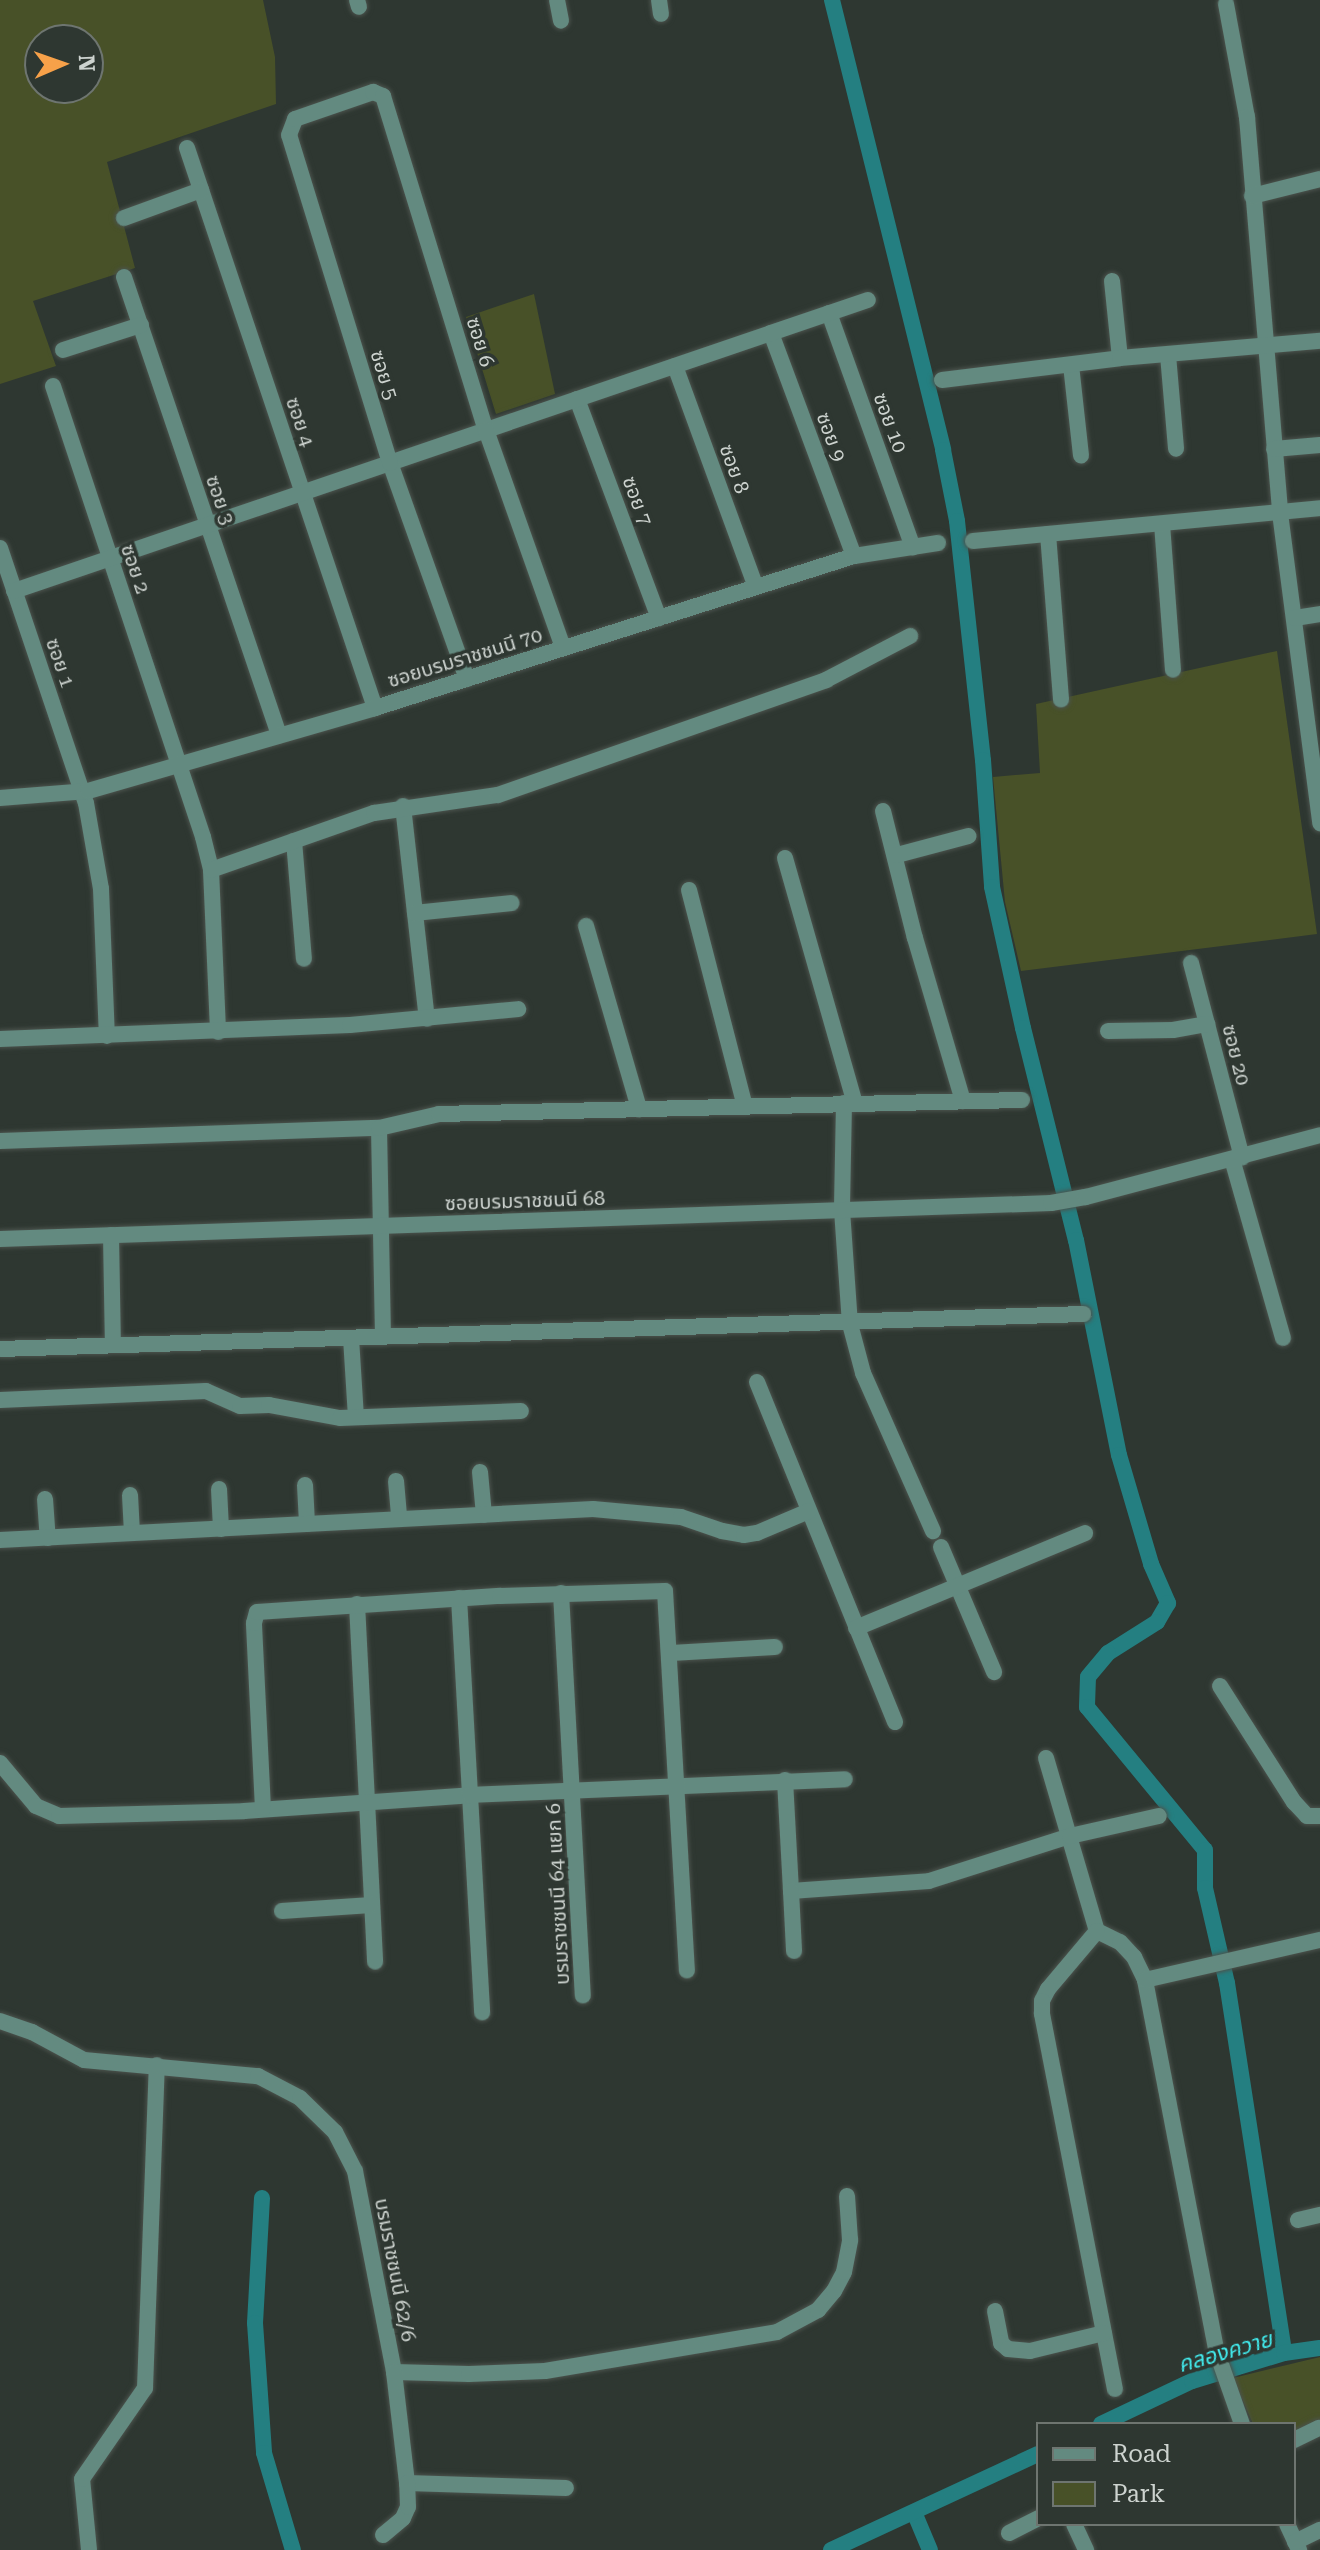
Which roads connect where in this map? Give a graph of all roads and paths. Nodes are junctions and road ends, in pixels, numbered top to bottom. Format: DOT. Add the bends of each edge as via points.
graph roads {
  1 [pos="557,0"];
  2 [pos="1226,4"];
  3 [pos="561,21"];
  4 [pos="334,106"];
  5 [pos="187,148"];
  6 [pos="1320,179"];
  7 [pos="201,190"];
  8 [pos="1252,196"];
  9 [pos="124,218"];
  10 [pos="124,277"];
  11 [pos="1112,281"];
  12 [pos="868,300"];
  13 [pos="829,313"];
  14 [pos="141,325"];
  15 [pos="771,333"];
  16 [pos="1320,341"];
  17 [pos="1267,346"];
  18 [pos="63,350"];
  19 [pos="1168,355"];
  20 [pos="1120,358"];
  21 [pos="1071,365"];
  22 [pos="675,366"];
  23 [pos="942,380"];
  24 [pos="53,386"];
  25 [pos="577,399"];
  26 [pos="486,430"];
  27 [pos="1320,445"];
  28 [pos="1176,449"];
  29 [pos="1274,449"];
  30 [pos="1081,455"];
  31 [pos="390,463"];
  32 [pos="303,493"];
  33 [pos="1320,508"];
  34 [pos="1280,513"];
  35 [pos="1162,524"];
  36 [pos="208,525"];
  37 [pos="1048,534"];
  38 [pos="973,541"];
  39 [pos="938,543"];
  40 [pos="913,547"];
  41 [pos="0,548"];
  42 [pos="854,556"];
  43 [pos="110,558"];
  44 [pos="756,587"];
  45 [pos="14,591"];
  46 [pos="1320,614"];
  47 [pos="659,618"];
  48 [pos="1295,618"];
  49 [pos="910,636"];
  50 [pos="563,648"];
  51 [pos="1173,670"];
  52 [pos="467,679"];
  53 [pos="1061,699"];
  54 [pos="375,708"];
  55 [pos="1313,719"];
  56 [pos="279,736"];
  57 [pos="180,764"];
  58 [pos="82,792"];
  59 [pos="0,798"];
  60 [pos="403,806"];
  61 [pos="883,811"];
  62 [pos="1320,816"];
  63 [pos="1320,823"];
  64 [pos="969,836"];
  65 [pos="294,841"];
  66 [pos="897,855"];
  67 [pos="785,858"];
  68 [pos="211,870"];
  69 [pos="689,890"];
  70 [pos="511,903"];
  71 [pos="415,913"];
  72 [pos="586,926"];
  73 [pos="304,959"];
  74 [pos="1191,963"];
  75 [pos="518,1009"];
  76 [pos="427,1019"];
  77 [pos="1207,1024"];
  78 [pos="1108,1031"];
  79 [pos="218,1032"];
  80 [pos="107,1036"];
  81 [pos="0,1039"];
  82 [pos="1022,1100"];
  83 [pos="963,1101"];
  84 [pos="849,1103"];
  85 [pos="745,1106"];
  86 [pos="639,1109"];
  87 [pos="379,1128"];
  88 [pos="1320,1135"];
  89 [pos="0,1141"];
  90 [pos="1237,1158"];
  91 [pos="842,1210"];
  92 [pos="381,1226"];
  93 [pos="111,1235"];
  94 [pos="0,1239"];
  95 [pos="1083,1314"];
  96 [pos="850,1324"];
  97 [pos="383,1337"];
  98 [pos="351,1338"];
  99 [pos="1283,1338"];
  100 [pos="113,1345"];
  101 [pos="0,1349"];
  102 [pos="757,1382"];
  103 [pos="0,1400"];
  104 [pos="521,1411"];
  105 [pos="356,1417"];
  106 [pos="480,1472"];
  107 [pos="396,1481"];
  108 [pos="305,1485"];
  109 [pos="219,1489"];
  110 [pos="130,1495"];
  111 [pos="45,1499"];
  112 [pos="809,1511"];
  113 [pos="484,1515"];
  114 [pos="399,1519"];
  115 [pos="307,1524"];
  116 [pos="221,1529"];
  117 [pos="933,1531"];
  118 [pos="132,1533"];
  119 [pos="1085,1533"];
  120 [pos="48,1538"];
  121 [pos="0,1540"];
  122 [pos="941,1547"];
  123 [pos="957,1586"];
  124 [pos="561,1593"];
  125 [pos="459,1598"];
  126 [pos="357,1604"];
  127 [pos="856,1628"];
  128 [pos="775,1647"];
  129 [pos="671,1653"];
  130 [pos="994,1672"];
  131 [pos="1220,1686"];
  132 [pos="895,1722"];
  133 [pos="1046,1758"];
  134 [pos="0,1763"];
  135 [pos="845,1779"];
  136 [pos="785,1780"];
  137 [pos="677,1785"];
  138 [pos="574,1790"];
  139 [pos="470,1795"];
  140 [pos="366,1802"];
  141 [pos="263,1809"];
  142 [pos="1159,1816"];
  143 [pos="1320,1816"];
  144 [pos="1070,1836"];
  145 [pos="791,1891"];
  146 [pos="371,1905"];
  147 [pos="282,1911"];
  148 [pos="1097,1931"];
  149 [pos="1320,1940"];
  150 [pos="794,1951"];
  151 [pos="375,1962"];
  152 [pos="687,1970"];
  153 [pos="1145,1980"];
  154 [pos="583,1995"];
  155 [pos="482,2012"];
  156 [pos="0,2021"];
  157 [pos="157,2065"];
  158 [pos="847,2196"];
  159 [pos="1320,2215"];
  160 [pos="1298,2220"];
  161 [pos="995,2311"];
  162 [pos="1104,2333"];
  163 [pos="394,2372"];
  164 [pos="1115,2389"];
  165 [pos="1237,2422"];
  166 [pos="1319,2428"];
  167 [pos="1296,2439"];
  168 [pos="407,2483"];
  169 [pos="566,2488"];
  170 [pos="1036,2519"];
  171 [pos="1075,2526"];
  172 [pos="1288,2526"];
  173 [pos="1320,2530"];
  174 [pos="1009,2533"];
  175 [pos="383,2535"];
  176 [pos="1297,2546"];
  177 [pos="89,2550"];
  178 [pos="1086,2550"];
  1 -- 3 [label="street"];
  2 -- 8 [label="street" via="1246,105"];
  4 -- 26 [label="street, ซอย 6" via="375,92 383,96"];
  4 -- 31 [label="street, ซอย 5" via="295,119 289,135"];
  5 -- 7 [label="street, ซอย 4"];
  6 -- 8 [label="street"];
  7 -- 9 [label="street"];
  7 -- 32 [label="street, ซอย 4"];
  8 -- 17 [label="street"];
  10 -- 14 [label="street, ซอย 3"];
  11 -- 20 [label="street"];
  12 -- 13 [label="street"];
  13 -- 15 [label="street"];
  13 -- 40 [label="street, ซอย 10"];
  14 -- 18 [label="street"];
  14 -- 36 [label="street, ซอย 3"];
  15 -- 22 [label="street"];
  15 -- 42 [label="street, ซอย 9"];
  16 -- 17 [label="street"];
  17 -- 19 [label="street"];
  17 -- 29 [label="street"];
  19 -- 20 [label="street"];
  19 -- 28 [label="street"];
  20 -- 21 [label="street"];
  21 -- 23 [label="street"];
  21 -- 30 [label="street"];
  22 -- 25 [label="street"];
  22 -- 44 [label="street, ซอย 8"];
  24 -- 43 [label="street, ซอย 2"];
  25 -- 26 [label="street"];
  25 -- 47 [label="street, ซอย 7"];
  26 -- 31 [label="street"];
  26 -- 50 [label="street, ซอย 6"];
  27 -- 29 [label="street"];
  29 -- 34 [label="street"];
  31 -- 32 [label="street"];
  31 -- 52 [label="street, ซอย 5"];
  32 -- 36 [label="street"];
  32 -- 54 [label="street, ซอย 4"];
  33 -- 34 [label="street"];
  34 -- 35 [label="street"];
  34 -- 48 [label="street"];
  35 -- 37 [label="street"];
  35 -- 51 [label="street"];
  36 -- 43 [label="street"];
  36 -- 56 [label="street, ซอย 3"];
  37 -- 38 [label="street"];
  37 -- 53 [label="street"];
  39 -- 40 [label="street, ซอยบรมราชชนนี 70"];
  40 -- 42 [label="street, ซอยบรมราชชนนี 70"];
  41 -- 45 [label="street, ซอย 1"];
  42 -- 44 [label="street, ซอยบรมราชชนนี 70"];
  43 -- 45 [label="street"];
  43 -- 57 [label="street, ซอย 2"];
  44 -- 47 [label="street, ซอยบรมราชชนนี 70"];
  45 -- 58 [label="street, ซอย 1"];
  46 -- 48 [label="street"];
  47 -- 50 [label="street, ซอยบรมราชชนนี 70"];
  48 -- 55 [label="street"];
  49 -- 60 [label="street" via="826,680 498,795"];
  50 -- 52 [label="street, ซอยบรมราชชนนี 70"];
  52 -- 54 [label="street, ซอยบรมราชชนนี 70"];
  54 -- 56 [label="street, ซอยบรมราชชนนี 70"];
  55 -- 62 [label="street"];
  56 -- 57 [label="street, ซอยบรมราชชนนี 70"];
  57 -- 58 [label="street, ซอยบรมราชชนนี 70"];
  57 -- 68 [label="street, ซอย 2"];
  58 -- 59 [label="street, ซอยบรมราชชนนี 70"];
  58 -- 80 [label="street, ซอย 1" via="101,889"];
  60 -- 65 [label="street"];
  60 -- 71 [label="street"];
  61 -- 66 [label="street"];
  62 -- 63 [label="street"];
  64 -- 66 [label="street"];
  65 -- 68 [label="street"];
  65 -- 73 [label="street"];
  66 -- 83 [label="street" via="915,938"];
  67 -- 84 [label="street"];
  68 -- 79 [label="street, ซอย 2"];
  69 -- 85 [label="street"];
  70 -- 71 [label="street"];
  71 -- 76 [label="street"];
  72 -- 86 [label="street"];
  74 -- 77 [label="street, ซอย 20"];
  75 -- 76 [label="street"];
  76 -- 79 [label="street"];
  77 -- 78 [label="street"];
  77 -- 90 [label="street, ซอย 20"];
  79 -- 80 [label="street"];
  80 -- 81 [label="street"];
  82 -- 83 [label="street"];
  83 -- 84 [label="street"];
  84 -- 85 [label="street"];
  84 -- 91 [label="street"];
  85 -- 86 [label="street"];
  86 -- 87 [label="street" via="439,1114"];
  87 -- 89 [label="street"];
  87 -- 92 [label="street"];
  88 -- 90 [label="street, ซอยบรมราชชนนี 68"];
  90 -- 91 [label="street, ซอยบรมราชชนนี 68" via="1051,1203"];
  90 -- 99 [label="street, ซอย 20"];
  91 -- 92 [label="street, ซอยบรมราชชนนี 68"];
  91 -- 96 [label="street"];
  92 -- 93 [label="street, ซอยบรมราชชนนี 68"];
  92 -- 97 [label="street"];
  93 -- 94 [label="street, ซอยบรมราชชนนี 68"];
  93 -- 100 [label="street"];
  95 -- 96 [label="street"];
  96 -- 97 [label="street"];
  96 -- 117 [label="street" via="863,1373"];
  97 -- 98 [label="street"];
  98 -- 100 [label="street"];
  98 -- 105 [label="street"];
  100 -- 101 [label="street"];
  102 -- 112 [label="street"];
  103 -- 105 [label="street" via="206,1391 240,1406"];
  104 -- 105 [label="street"];
  106 -- 113 [label="street"];
  107 -- 114 [label="street"];
  108 -- 115 [label="street"];
  109 -- 116 [label="street"];
  110 -- 118 [label="street"];
  111 -- 120 [label="street"];
  112 -- 113 [label="street" via="744,1535 681,1517 593,1509"];
  112 -- 127 [label="street"];
  113 -- 114 [label="street"];
  114 -- 115 [label="street"];
  115 -- 116 [label="street"];
  116 -- 118 [label="street"];
  118 -- 120 [label="street"];
  119 -- 123 [label="street"];
  120 -- 121 [label="street"];
  122 -- 123 [label="street"];
  123 -- 127 [label="street"];
  123 -- 130 [label="street"];
  124 -- 125 [label="street"];
  124 -- 129 [label="street" via="665,1591"];
  124 -- 138 [label="street, บรมราชชนนี 64 แยก 6"];
  125 -- 126 [label="street"];
  125 -- 139 [label="street"];
  126 -- 140 [label="street"];
  126 -- 141 [label="street" via="257,1612"];
  127 -- 132 [label="street"];
  128 -- 129 [label="street"];
  129 -- 137 [label="street"];
  131 -- 143 [label="street" via="1302,1813"];
  133 -- 144 [label="street"];
  134 -- 141 [label="street" via="36,1806 59,1816"];
  135 -- 136 [label="street"];
  136 -- 137 [label="street"];
  136 -- 145 [label="street"];
  137 -- 138 [label="street"];
  137 -- 152 [label="street"];
  138 -- 139 [label="street"];
  138 -- 154 [label="street, บรมราชชนนี 64 แยก 6"];
  139 -- 140 [label="street"];
  139 -- 155 [label="street"];
  140 -- 141 [label="street"];
  140 -- 146 [label="street"];
  142 -- 144 [label="street"];
  144 -- 145 [label="street" via="929,1881"];
  144 -- 148 [label="street"];
  145 -- 150 [label="street"];
  146 -- 147 [label="street"];
  146 -- 151 [label="street"];
  148 -- 153 [label="street" via="1120,1942"];
  148 -- 162 [label="street" via="1042,2001"];
  149 -- 153 [label="street"];
  153 -- 165 [label="street" via="1217,2353"];
  156 -- 157 [label="street, บรมราชชนนี 62/6" via="84,2060"];
  157 -- 163 [label="street, บรมราชชนนี 62/6" via="258,2076 300,2098 335,2132 355,2171"];
  157 -- 177 [label="street" via="145,2388 82,2479"];
  158 -- 163 [label="street, บรมราชชนนี 62/6" via="850,2240 844,2272 818,2310 777,2332 545,2371"];
  159 -- 160 [label="street"];
  161 -- 162 [label="street" via="1001,2343 1008,2349 1030,2351"];
  162 -- 164 [label="street"];
  163 -- 168 [label="street"];
  166 -- 167 [label="street"];
  168 -- 169 [label="street"];
  168 -- 175 [label="street" via="403,2518"];
  170 -- 174 [label="street"];
  171 -- 178 [label="street"];
  172 -- 176 [label="street"];
  173 -- 176 [label="street"];
}
